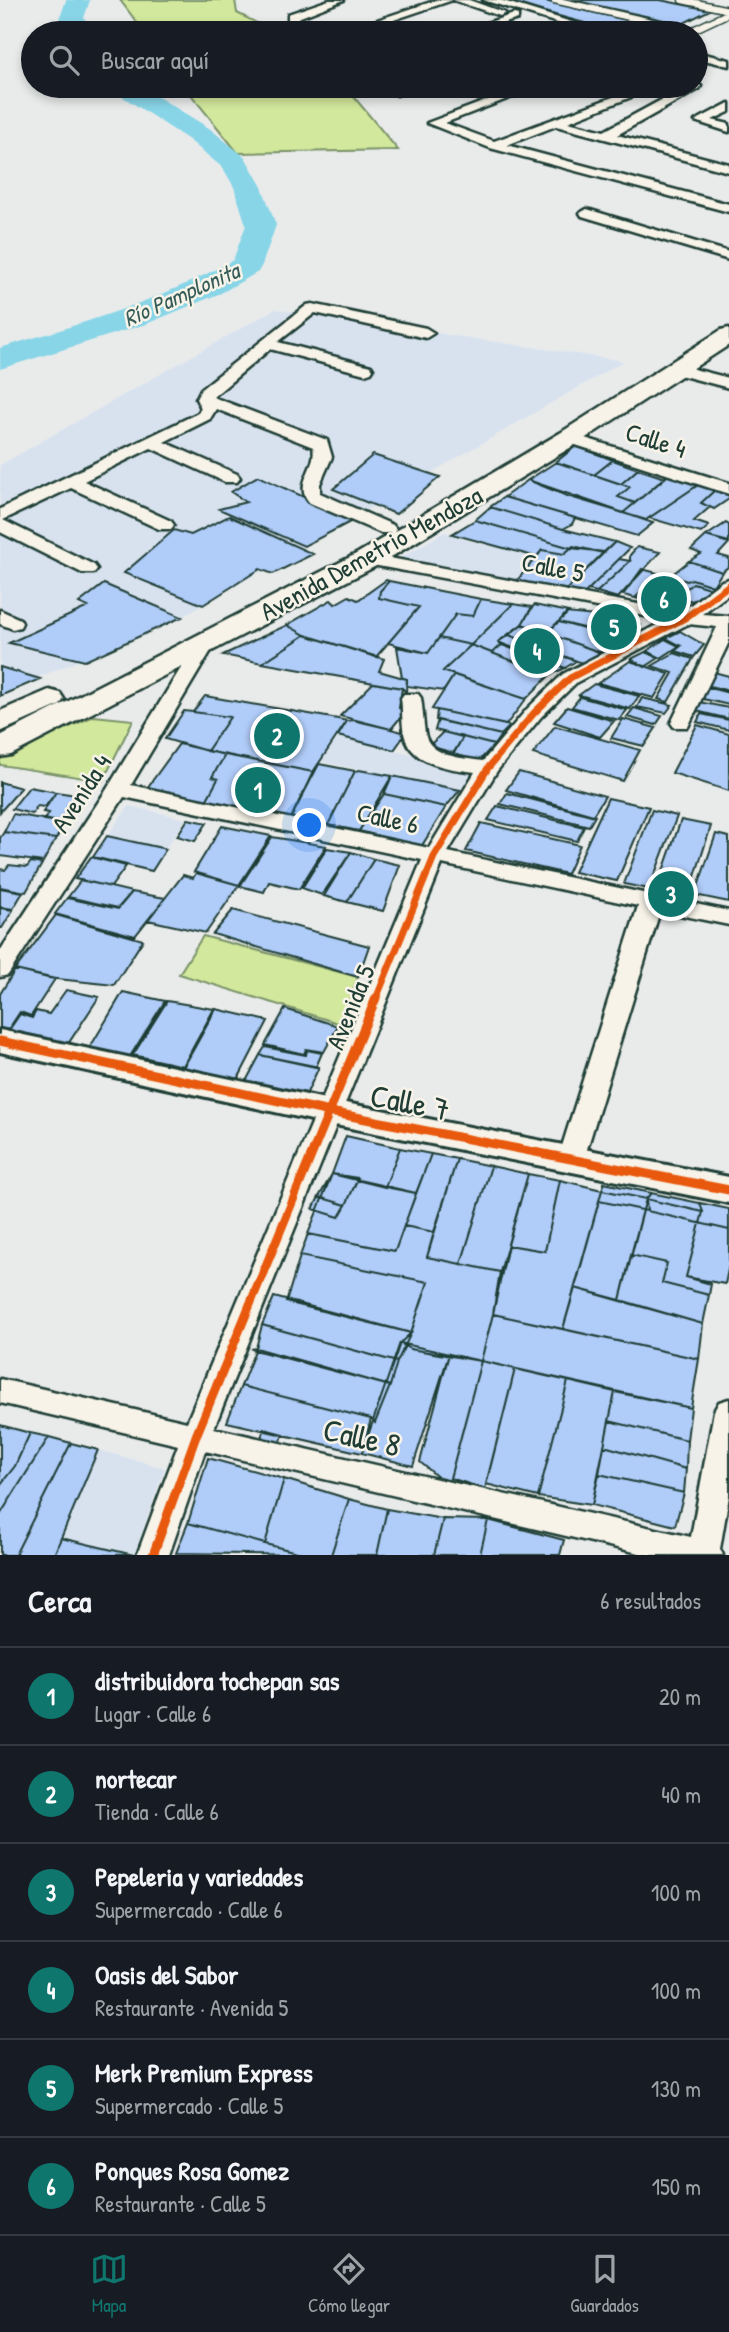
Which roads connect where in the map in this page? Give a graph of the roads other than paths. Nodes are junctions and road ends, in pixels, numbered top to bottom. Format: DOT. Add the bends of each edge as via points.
graph roads {
  1 [pos="339,0"];
  2 [pos="448,0"];
  3 [pos="458,0"];
  4 [pos="488,0"];
  5 [pos="554,0"];
  6 [pos="681,0"];
  7 [pos="729,11"];
  8 [pos="527,12"];
  9 [pos="513,17"];
  10 [pos="295,21"];
  11 [pos="382,21"];
  12 [pos="500,21"];
  13 [pos="526,21"];
  14 [pos="552,21"];
  15 [pos="647,21"];
  16 [pos="708,22"];
  17 [pos="502,98"];
  18 [pos="620,98"];
  19 [pos="667,98"];
  20 [pos="729,107"];
  21 [pos="555,122"];
  22 [pos="729,128"];
  23 [pos="605,135"];
  24 [pos="494,145"];
  25 [pos="729,168"];
  26 [pos="729,208"];
  27 [pos="587,213"];
  28 [pos="729,256"];
  29 [pos="729,315"];
  30 [pos="426,334"];
  31 [pos="729,335"];
  32 [pos="267,344"];
  33 [pos="365,369"];
  34 [pos="674,369"];
  35 [pos="729,383"];
  36 [pos="204,399"];
  37 [pos="569,438"];
  38 [pos="151,442"];
  39 [pos="231,478"];
  40 [pos="70,481"];
  41 [pos="729,489"];
  42 [pos="0,516"];
  43 [pos="0,525"];
  44 [pos="165,525"];
  45 [pos="387,528"];
  46 [pos="368,559"];
  47 [pos="88,569"];
  48 [pos="729,585"];
  49 [pos="685,618"];
  50 [pos="729,622"];
  51 [pos="205,644"];
  52 [pos="411,698"];
  53 [pos="0,723"];
  54 [pos="681,723"];
  55 [pos="0,748"];
  56 [pos="488,768"];
  57 [pos="118,789"];
  58 [pos="434,857"];
  59 [pos="651,902"];
  60 [pos="729,918"];
  61 [pos="0,969"];
  62 [pos="0,1041"];
  63 [pos="330,1112"];
  64 [pos="571,1159"];
  65 [pos="729,1190"];
  66 [pos="0,1391"];
  67 [pos="729,1411"];
  68 [pos="196,1436"];
  69 [pos="153,1555"];
  70 [pos="704,1555"];
  1 -- 10 [label="street" via="292,16"];
  2 -- 11 [label="street"];
  3 -- 9 [label="street"];
  4 -- 8 [label="street"];
  5 -- 15 [label="lane"];
  6 -- 7 [label="lane"];
  7 -- 16 [label="lane"];
  8 -- 9 [label="street"];
  8 -- 14 [label="street"];
  9 -- 12 [label="street"];
  9 -- 13 [label="street"];
  17 -- 24 [label="street" via="433,123"];
  18 -- 21 [label="street"];
  19 -- 23 [label="street"];
  20 -- 22 [label="street" via="701,121"];
  21 -- 23 [label="street"];
  21 -- 24 [label="street"];
  23 -- 25 [label="street"];
  24 -- 26 [label="street"];
  27 -- 28 [label="street"];
  29 -- 45 [label="main road, Avenida Demetrio Mendoza"];
  30 -- 32 [label="street" via="312,308"];
  31 -- 34 [label="main road, Avenida Demetrio Mendoza"];
  32 -- 33 [label="street"];
  32 -- 36 [label="street" via="207,391"];
  34 -- 35 [label="street"];
  34 -- 37 [label="main road, Avenida Demetrio Mendoza"];
  36 -- 38 [label="street" via="209,408 204,416"];
  36 -- 45 [label="street" via="321,444 324,457 311,494"];
  37 -- 41 [label="street, Calle 4"];
  37 -- 46 [label="main road, Avenida Demetrio Mendoza"];
  38 -- 39 [label="street"];
  38 -- 40 [label="street"];
  40 -- 42 [label="street"];
  40 -- 44 [label="street"];
  43 -- 47 [label="street"];
  45 -- 53 [label="main road, Avenida Demetrio Mendoza" via="266,594"];
  46 -- 49 [label="street, Calle 5"];
  46 -- 51 [label="main road, Avenida Demetrio Mendoza"];
  48 -- 49 [label="street, Avenida 5"];
  49 -- 50 [label="street, Calle 5"];
  49 -- 56 [label="street, Avenida 5" via="570,678"];
  50 -- 54 [label="street"];
  51 -- 55 [label="main road, Avenida Demetrio Mendoza"];
  51 -- 57 [label="street, Avenida 4"];
  52 -- 56 [label="street" via="415,737 422,749 434,757"];
  56 -- 58 [label="street, Avenida 5"];
  57 -- 58 [label="street, Calle 6"];
  57 -- 61 [label="street, Avenida 4"];
  58 -- 59 [label="street, Calle 6"];
  58 -- 63 [label="street, Avenida 5"];
  59 -- 60 [label="street, Calle 6"];
  59 -- 64 [label="street"];
  62 -- 63 [label="street, Calle 7"];
  63 -- 64 [label="street, Calle 7"];
  63 -- 68 [label="street, Avenida 5"];
  64 -- 65 [label="street, Calle 7"];
  66 -- 68 [label="street, Calle 8"];
  67 -- 70 [label="street"];
  68 -- 69 [label="street, Avenida 5"];
  68 -- 70 [label="street, Calle 8"];
}
